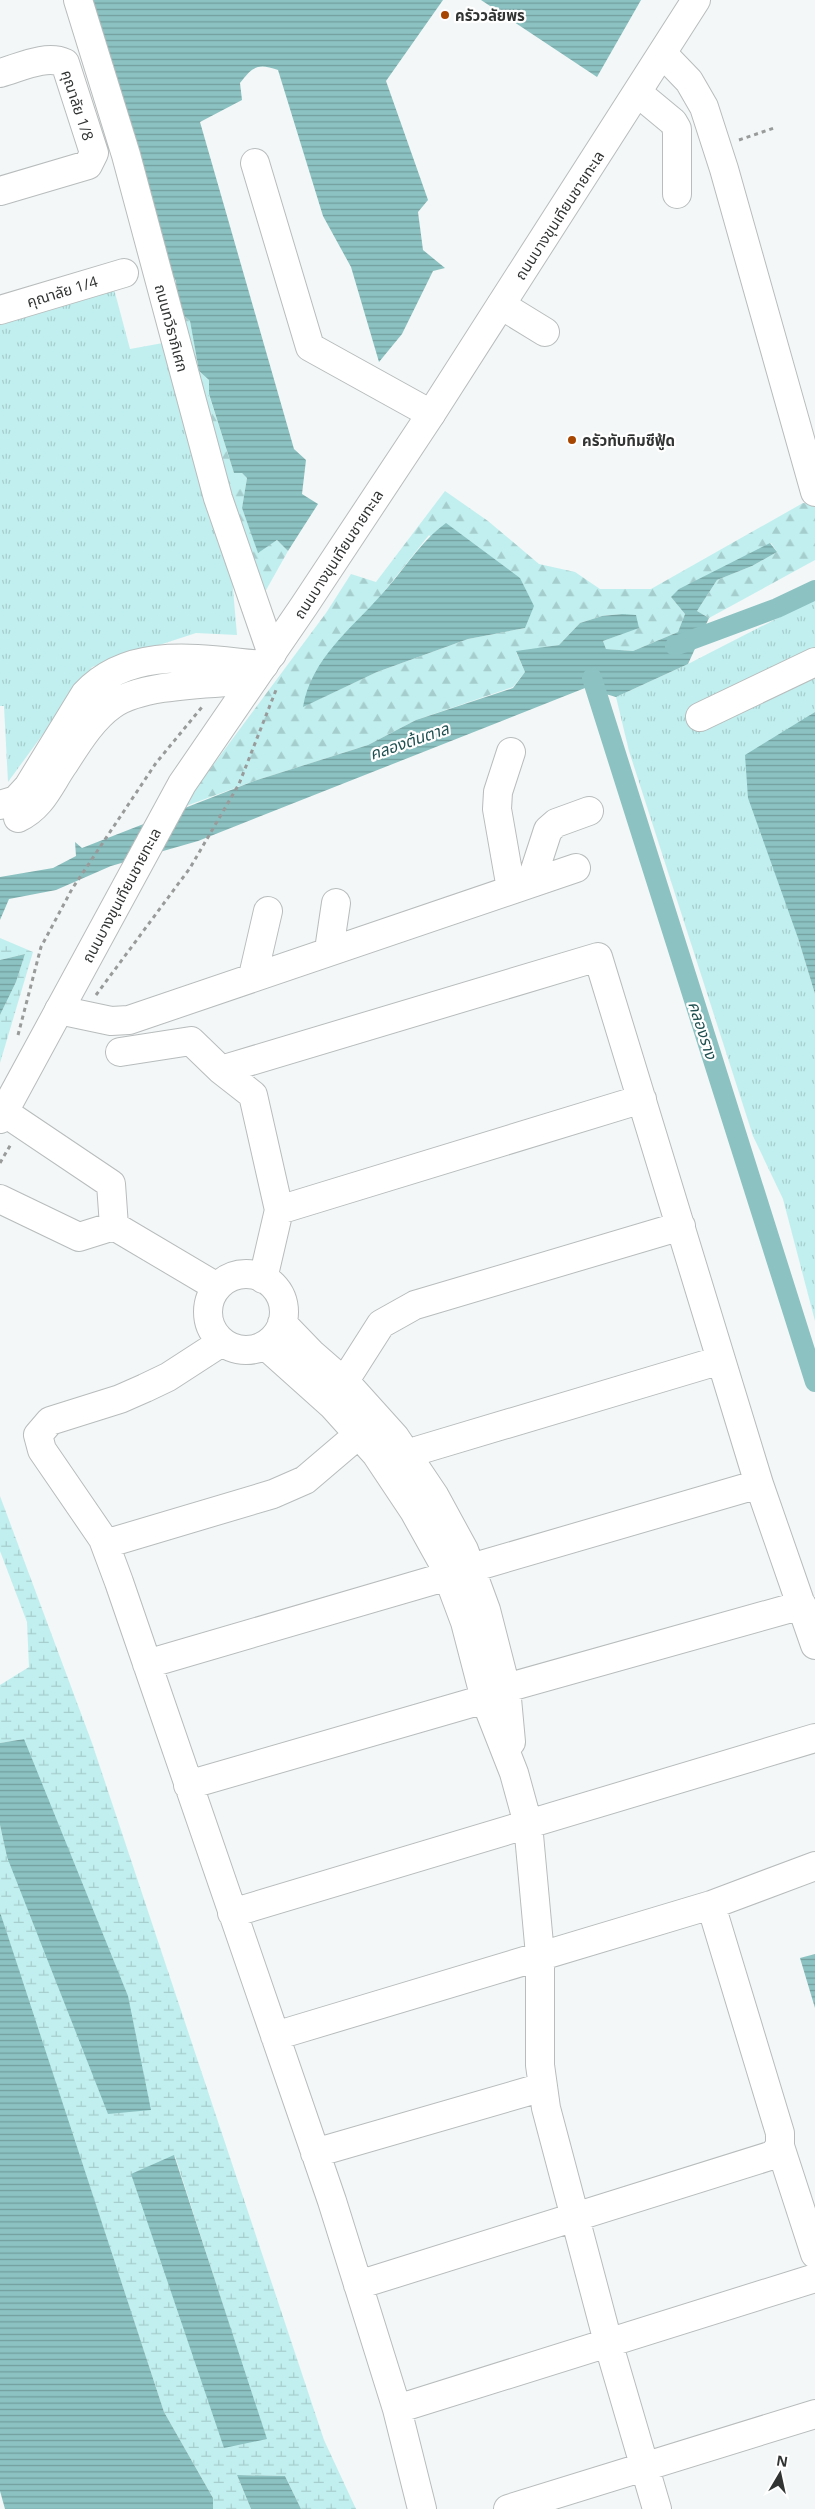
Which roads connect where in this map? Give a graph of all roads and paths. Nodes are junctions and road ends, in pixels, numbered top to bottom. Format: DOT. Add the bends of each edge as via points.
graph roads {
  1 [pos="78,0"];
  2 [pos="696,0"];
  3 [pos="663,54"];
  4 [pos="0,73"];
  5 [pos="638,93"];
  6 [pos="774,128"];
  7 [pos="717,147"];
  8 [pos="255,163"];
  9 [pos="0,191"];
  10 [pos="677,194"];
  11 [pos="124,273"];
  12 [pos="501,305"];
  13 [pos="0,310"];
  14 [pos="546,332"];
  15 [pos="431,414"];
  16 [pos="815,492"];
  17 [pos="815,662"];
  18 [pos="263,666"];
  19 [pos="196,714"];
  20 [pos="700,718"];
  21 [pos="512,752"];
  22 [pos="239,784"];
  23 [pos="0,804"];
  24 [pos="589,811"];
  25 [pos="28,813"];
  26 [pos="0,823"];
  27 [pos="0,832"];
  28 [pos="190,868"];
  29 [pos="576,868"];
  30 [pos="521,885"];
  31 [pos="336,903"];
  32 [pos="268,911"];
  33 [pos="329,950"];
  34 [pos="253,976"];
  35 [pos="59,1010"];
  36 [pos="16,1044"];
  37 [pos="120,1052"];
  38 [pos="221,1070"];
  39 [pos="642,1099"];
  40 [pos="2,1115"];
  41 [pos="0,1199"];
  42 [pos="279,1210"];
  43 [pos="114,1226"];
  44 [pos="680,1226"];
  45 [pos="263,1278"];
  46 [pos="217,1287"];
  47 [pos="282,1322"];
  48 [pos="222,1342"];
  49 [pos="265,1345"];
  50 [pos="722,1360"];
  51 [pos="344,1382"];
  52 [pos="359,1434"];
  53 [pos="406,1454"];
  54 [pos="758,1484"];
  55 [pos="105,1544"];
  56 [pos="459,1572"];
  57 [pos="802,1605"];
  58 [pos="815,1645"];
  59 [pos="147,1664"];
  60 [pos="496,1693"];
  61 [pos="815,1738"];
  62 [pos="188,1785"];
  63 [pos="528,1824"];
  64 [pos="815,1866"];
  65 [pos="711,1905"];
  66 [pos="232,1913"];
  67 [pos="540,1955"];
  68 [pos="275,2036"];
  69 [pos="543,2087"];
  70 [pos="780,2146"];
  71 [pos="315,2153"];
  72 [pos="576,2217"];
  73 [pos="815,2254"];
  74 [pos="815,2278"];
  75 [pos="358,2286"];
  76 [pos="608,2342"];
  77 [pos="397,2409"];
  78 [pos="815,2414"];
  79 [pos="645,2468"];
  80 [pos="422,2509"];
  81 [pos="508,2509"];
  82 [pos="657,2509"];
  1 -- 18 [label="street, ถนนทวีธาภิเศก" via="126,155"];
  2 -- 3 [label="street, ถนนบางขุนเทียนชายทะเล"];
  3 -- 5 [label="street, ถนนบางขุนเทียนชายทะเล"];
  3 -- 7 [label="street" via="689,81 704,107"];
  4 -- 9 [label="street, คุณาลัย 1/8" via="46,60 56,59 65,63 94,154 88,165"];
  5 -- 10 [label="street" via="673,122 677,130"];
  5 -- 12 [label="street, ถนนบางขุนเทียนชายทะเล"];
  6 -- 7 [label="path"];
  7 -- 16 [label="street"];
  8 -- 15 [label="street" via="310,347"];
  11 -- 13 [label="street, คุณาลัย 1/4"];
  12 -- 14 [label="street"];
  12 -- 15 [label="street, ถนนบางขุนเทียนชายทะเล"];
  15 -- 18 [label="street, ถนนบางขุนเทียนชายทะเล"];
  17 -- 20 [label="street"];
  18 -- 23 [label="street" via="175,657 133,664 110,673 85,694 28,787 16,800"];
  18 -- 25 [label="street" via="140,691 111,705 88,730 46,794"];
  18 -- 35 [label="street, ถนนบางขุนเทียนชายทะเล" via="182,784"];
  19 -- 36 [label="path" via="156,763 72,890 41,947"];
  21 -- 30 [label="street" via="498,792 497,809"];
  22 -- 28 [label="path"];
  24 -- 30 [label="street" via="556,822 548,830"];
  25 -- 26 [label="street" via="16,820"];
  25 -- 27 [label="street" via="22,825"];
  29 -- 30 [label="street"];
  30 -- 33 [label="street"];
  31 -- 33 [label="street"];
  32 -- 34 [label="street"];
  33 -- 34 [label="street"];
  34 -- 35 [label="street" via="129,1020 111,1021"];
  35 -- 40 [label="street, ถนนบางขุนเทียนชายทะเล"];
  37 -- 38 [label="street" via="191,1041"];
  38 -- 39 [label="street" via="598,957"];
  38 -- 42 [label="street" via="253,1095"];
  39 -- 42 [label="street"];
  39 -- 44 [label="street"];
  40 -- 43 [label="street" via="111,1184"];
  41 -- 43 [label="street" via="78,1237"];
  42 -- 45 [label="street"];
  43 -- 46 [label="street"];
  44 -- 50 [label="street"];
  44 -- 51 [label="street" via="415,1305 380,1324"];
  45 -- 46 [label="street" via="238,1275"];
  45 -- 47 [label="street" via="280,1297 284,1310"];
  46 -- 48 [label="street" via="209,1303 208,1322"];
  47 -- 49 [label="street" via="277,1334"];
  47 -- 51 [label="street"];
  48 -- 49 [label="street" via="245,1350"];
  48 -- 55 [label="street" via="145,1388 50,1421 38,1435 42,1450"];
  49 -- 52 [label="street"];
  50 -- 53 [label="street"];
  50 -- 54 [label="street"];
  51 -- 53 [label="street" via="395,1437"];
  52 -- 55 [label="street" via="305,1480 273,1494"];
  52 -- 56 [label="street"];
  53 -- 56 [label="street" via="434,1495 464,1550"];
  54 -- 56 [label="street"];
  54 -- 57 [label="street"];
  55 -- 59 [label="street"];
  56 -- 59 [label="street"];
  56 -- 60 [label="street" via="486,1610"];
  57 -- 58 [label="street"];
  57 -- 60 [label="street"];
  59 -- 62 [label="street"];
  60 -- 62 [label="street"];
  60 -- 63 [label="street"];
  61 -- 63 [label="street"];
  62 -- 66 [label="street"];
  63 -- 66 [label="street"];
  63 -- 67 [label="street"];
  64 -- 65 [label="street"];
  65 -- 67 [label="street"];
  65 -- 70 [label="street" via="780,2133"];
  66 -- 68 [label="street"];
  67 -- 68 [label="street"];
  67 -- 69 [label="street"];
  68 -- 71 [label="street"];
  69 -- 71 [label="street"];
  69 -- 72 [label="street"];
  70 -- 72 [label="street" via="773,2155"];
  70 -- 73 [label="street"];
  71 -- 75 [label="street"];
  72 -- 75 [label="street"];
  72 -- 76 [label="street"];
  74 -- 76 [label="street"];
  75 -- 77 [label="street"];
  76 -- 77 [label="street"];
  76 -- 79 [label="street"];
  77 -- 80 [label="street"];
  78 -- 79 [label="street"];
  79 -- 81 [label="street"];
  79 -- 82 [label="street"];
}
